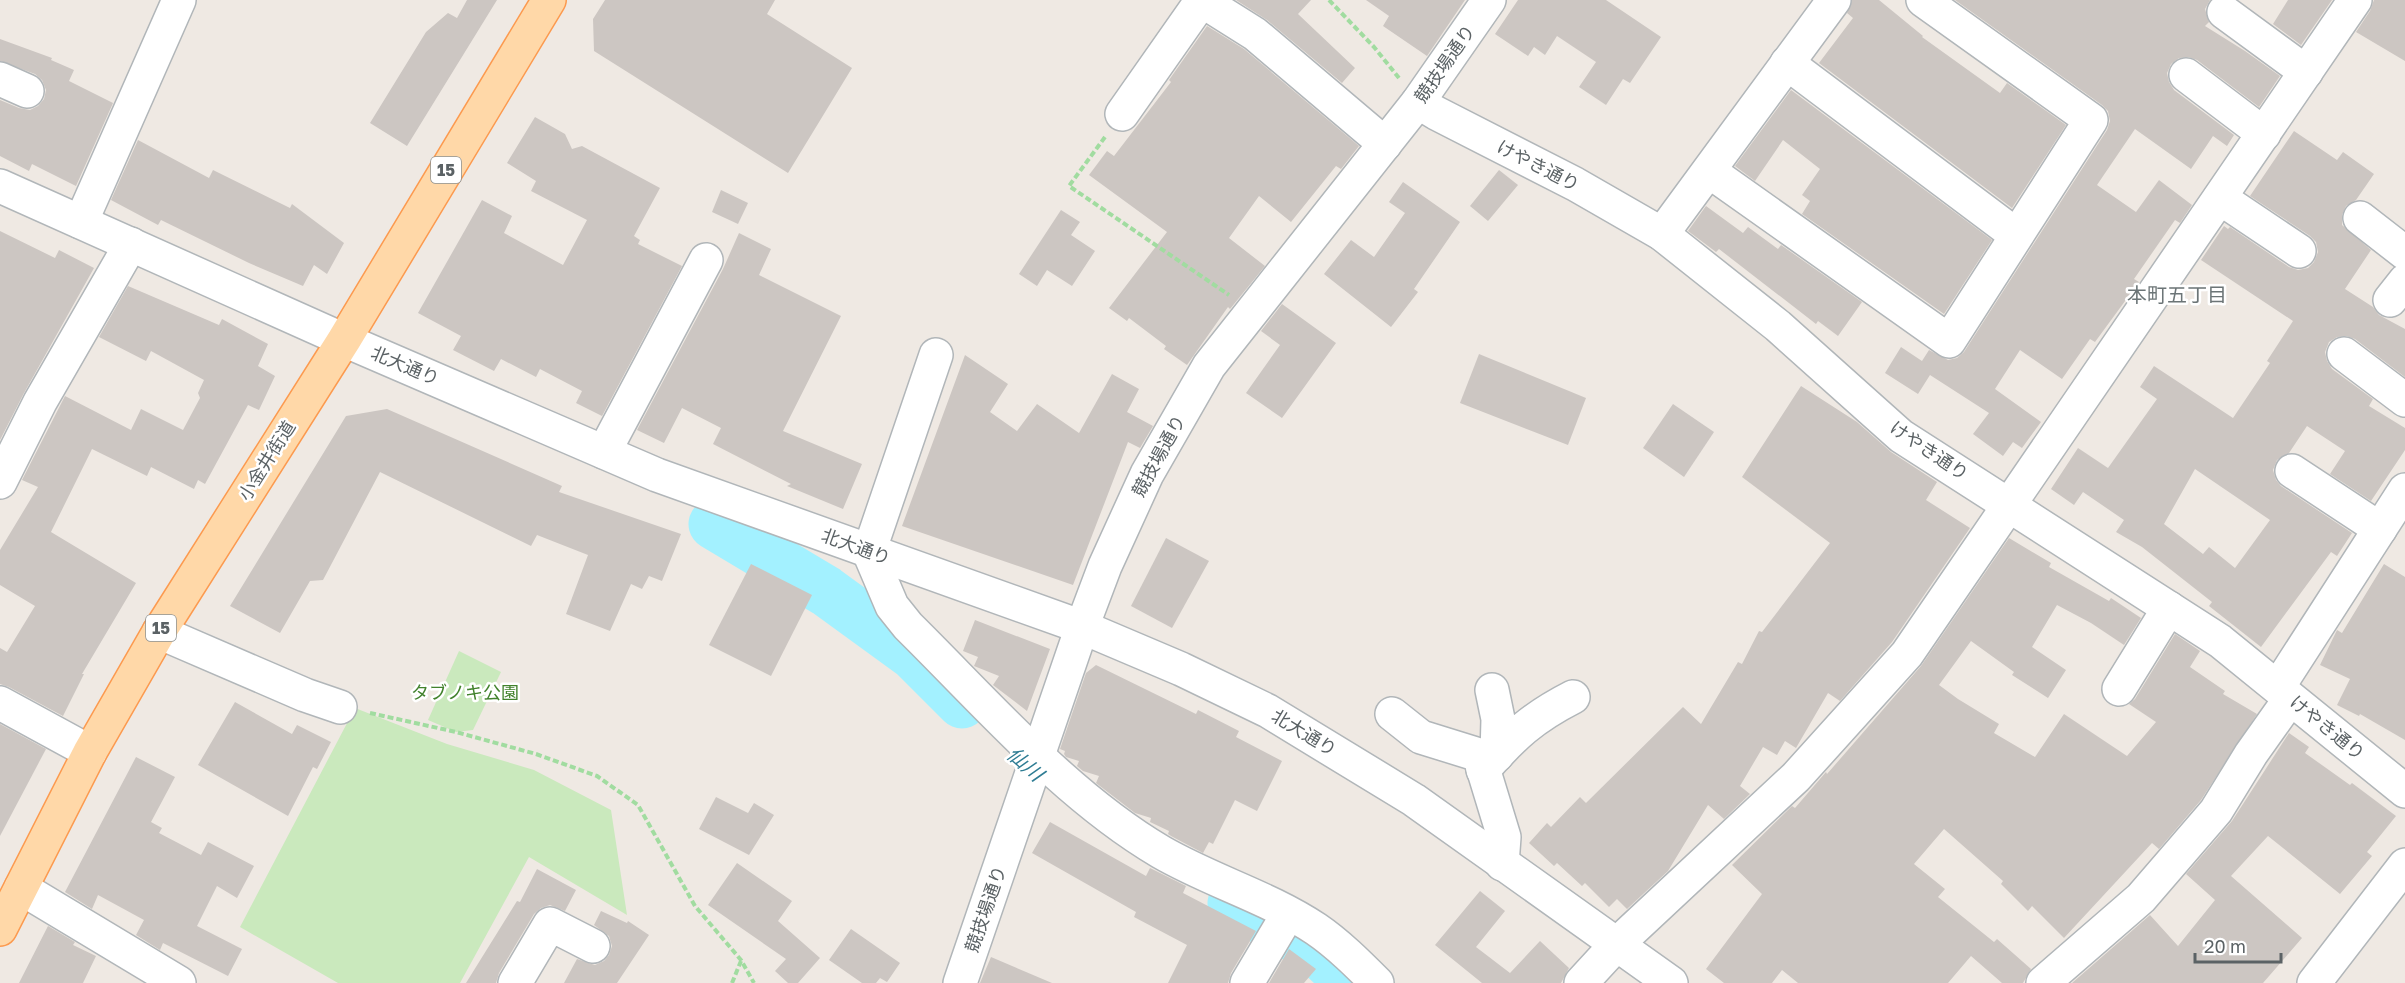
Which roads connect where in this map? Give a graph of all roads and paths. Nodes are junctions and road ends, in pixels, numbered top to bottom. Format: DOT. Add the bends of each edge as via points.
graph roads {
  1 [pos="179,0"];
  2 [pos="549,0"];
  3 [pos="1202,0"];
  4 [pos="1329,0"];
  5 [pos="1489,0"];
  6 [pos="1923,0"];
  7 [pos="2355,0"];
  8 [pos="1830,1"];
  9 [pos="2224,12"];
  10 [pos="1788,63"];
  11 [pos="2306,72"];
  12 [pos="2186,75"];
  13 [pos="1419,102"];
  14 [pos="1122,114"];
  15 [pos="2264,134"];
  16 [pos="1384,144"];
  17 [pos="1709,171"];
  18 [pos="0,186"];
  19 [pos="2220,198"];
  20 [pos="2360,218"];
  21 [pos="81,222"];
  22 [pos="1662,234"];
  23 [pos="2016,236"];
  24 [pos="131,244"];
  25 [pos="2299,251"];
  26 [pos="2405,253"];
  27 [pos="706,260"];
  28 [pos="1252,310"];
  29 [pos="344,340"];
  30 [pos="2343,354"];
  31 [pos="936,355"];
  32 [pos="2405,399"];
  33 [pos="604,452"];
  34 [pos="2292,471"];
  35 [pos="0,482"];
  36 [pos="2405,490"];
  37 [pos="2010,505"];
  38 [pos="2380,529"];
  39 [pos="869,552"];
  40 [pos="2169,608"];
  41 [pos="1082,627"];
  42 [pos="159,632"];
  43 [pos="2119,689"];
  44 [pos="1492,690"];
  45 [pos="2284,693"];
  46 [pos="1573,697"];
  47 [pos="0,703"];
  48 [pos="340,707"];
  49 [pos="1392,714"];
  50 [pos="90,752"];
  51 [pos="1039,756"];
  52 [pos="1490,762"];
  53 [pos="2405,791"];
  54 [pos="1502,864"];
  55 [pos="2405,866"];
  56 [pos="21,888"];
  57 [pos="1281,926"];
  58 [pos="0,929"];
  59 [pos="1616,945"];
  60 [pos="593,946"];
  61 [pos="741,960"];
  62 [pos="179,983"];
  63 [pos="515,983"];
  64 [pos="732,983"];
  65 [pos="754,983"];
  66 [pos="960,983"];
  67 [pos="1247,983"];
  68 [pos="1377,983"];
  69 [pos="1581,983"];
  70 [pos="1671,983"];
  71 [pos="2043,983"];
  72 [pos="2314,983"];
  1 -- 21 [label="street"];
  2 -- 29 [label="main road, 小金井街道 / 15"];
  3 -- 14 [label="street"];
  3 -- 16 [label="street" via="1255,34"];
  4 -- 13 [label="path"];
  5 -- 13 [label="street, 競技場通り"];
  6 -- 23 [label="street" via="2091,120"];
  7 -- 11 [label="street"];
  8 -- 10 [label="street"];
  9 -- 11 [label="street"];
  10 -- 17 [label="street"];
  10 -- 23 [label="street"];
  11 -- 15 [label="street"];
  12 -- 15 [label="street"];
  13 -- 16 [label="street, 競技場通り"];
  13 -- 22 [label="street, けやき通り"];
  14 -- 28 [label="path" via="1070,186"];
  15 -- 19 [label="street"];
  16 -- 28 [label="street, 競技場通り"];
  17 -- 22 [label="street"];
  17 -- 23 [label="street" via="1949,340"];
  18 -- 21 [label="street, 北大通り"];
  19 -- 25 [label="street"];
  19 -- 37 [label="street"];
  20 -- 26 [label="street"];
  21 -- 24 [label="street, 北大通り"];
  22 -- 37 [label="street, けやき通り" via="1778,326 1901,436"];
  24 -- 29 [label="street, 北大通り"];
  24 -- 35 [label="street" via="40,402"];
  27 -- 33 [label="street"];
  28 -- 41 [label="street, 競技場通り" via="1209,366 1147,474"];
  29 -- 33 [label="street, 北大通り"];
  29 -- 42 [label="main road, 小金井街道 / 15"];
  30 -- 32 [label="street"];
  31 -- 39 [label="street"];
  33 -- 39 [label="street, 北大通り"];
  34 -- 38 [label="street"];
  36 -- 38 [label="street"];
  37 -- 40 [label="street, けやき通り"];
  37 -- 59 [label="street" via="1908,654 1796,777"];
  38 -- 45 [label="street"];
  39 -- 41 [label="street, 北大通り"];
  39 -- 51 [label="street" via="892,606 908,626"];
  40 -- 43 [label="street"];
  40 -- 45 [label="street, けやき通り" via="2220,641"];
  41 -- 51 [label="street, 競技場通り"];
  41 -- 54 [label="street, 北大通り" via="1268,711 1414,800"];
  42 -- 48 [label="street"];
  42 -- 50 [label="main road, 小金井街道 / 15"];
  44 -- 52 [label="street" via="1498,719"];
  45 -- 53 [label="street, けやき通り"];
  45 -- 71 [label="street" via="2216,811 2148,890"];
  46 -- 52 [label="street" via="1542,713"];
  47 -- 50 [label="street"];
  48 -- 61 [label="path" via="456,732 597,776 638,805 695,906"];
  49 -- 52 [label="street" via="1421,737"];
  50 -- 56 [label="main road, 小金井街道 / 15"];
  51 -- 57 [label="street" via="1099,809"];
  51 -- 66 [label="street, 競技場通り"];
  52 -- 54 [label="street" via="1504,837"];
  54 -- 59 [label="street, 北大通り"];
  55 -- 72 [label="street"];
  56 -- 58 [label="main road, 小金井街道 / 15"];
  56 -- 62 [label="street"];
  57 -- 67 [label="street"];
  57 -- 68 [label="street" via="1316,929"];
  59 -- 69 [label="street"];
  59 -- 70 [label="street, 北大通り"];
  60 -- 63 [label="street" via="550,924"];
  61 -- 64 [label="path"];
  61 -- 65 [label="path"];
}
